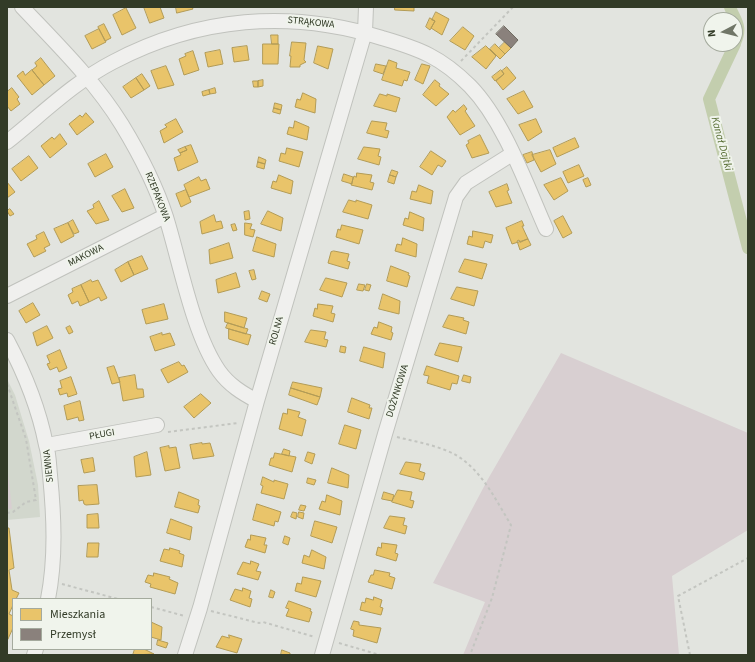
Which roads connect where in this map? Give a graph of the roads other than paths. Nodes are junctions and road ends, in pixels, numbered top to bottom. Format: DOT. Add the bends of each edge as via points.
graph roads {
  1 [pos="22,7"];
  2 [pos="366,7"];
  3 [pos="365,32"];
  4 [pos="88,77"];
  5 [pos="7,142"];
  6 [pos="512,154"];
  7 [pos="165,216"];
  8 [pos="546,229"];
  9 [pos="7,296"];
  10 [pos="7,340"];
  11 [pos="257,401"];
  12 [pos="157,426"];
  13 [pos="47,445"];
  14 [pos="48,598"];
  15 [pos="185,655"];
  16 [pos="322,655"];
  1 -- 4 [label="street, RZEPAKOWA"];
  2 -- 3 [label="street, ROLNA"];
  3 -- 4 [label="street, STRĄKOWA" via="297,20 228,24 149,46 112,62"];
  3 -- 6 [label="street, STRĄKOWA" via="419,49 452,70 491,112"];
  3 -- 11 [label="street, ROLNA"];
  4 -- 5 [label="street, STRĄKOWA"];
  4 -- 7 [label="street, RZEPAKOWA" via="122,124 149,175"];
  6 -- 8 [label="street, STRĄKOWA"];
  6 -- 16 [label="street, DOŻYNKOWA" via="466,182 456,197"];
  7 -- 9 [label="street, MAKOWA"];
  7 -- 11 [label="street, RZEPAKOWA" via="205,344 220,372 239,392"];
  10 -- 13 [label="street, SIEWNA" via="19,363"];
  11 -- 15 [label="street, ROLNA"];
  12 -- 13 [label="street, PŁUGI"];
  13 -- 14 [label="street, SIEWNA" via="54,535"];
}
